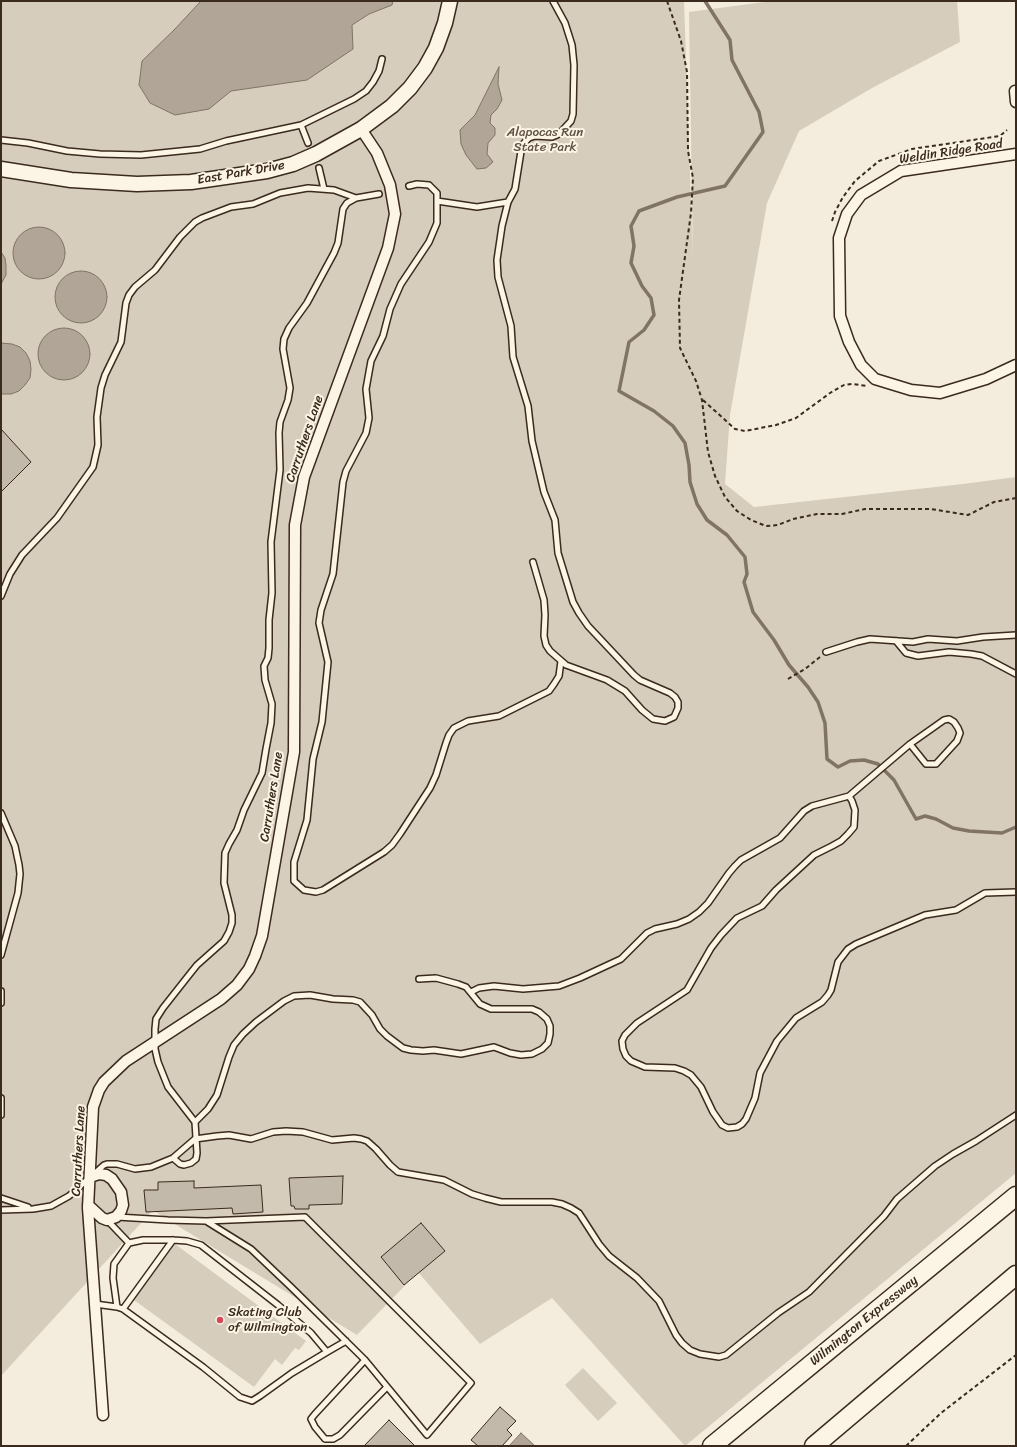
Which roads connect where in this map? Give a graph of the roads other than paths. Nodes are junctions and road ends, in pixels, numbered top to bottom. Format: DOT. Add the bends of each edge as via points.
graph roads {
  1 [pos="450,1"];
  2 [pos="553,1"];
  3 [pos="382,59"];
  4 [pos="1015,91"];
  5 [pos="1016,102"];
  6 [pos="301,125"];
  7 [pos="361,129"];
  8 [pos="1,140"];
  9 [pos="308,143"];
  10 [pos="1016,154"];
  11 [pos="319,168"];
  12 [pos="1,169"];
  13 [pos="409,186"];
  14 [pos="324,189"];
  15 [pos="379,194"];
  16 [pos="356,198"];
  17 [pos="437,201"];
  18 [pos="508,202"];
  19 [pos="1016,365"];
  20 [pos="533,562"];
  21 [pos="1,596"];
  22 [pos="1016,635"];
  23 [pos="896,641"];
  24 [pos="826,652"];
  25 [pos="561,661"];
  26 [pos="1016,674"];
  27 [pos="910,744"];
  28 [pos="849,796"];
  29 [pos="1,813"];
  30 [pos="1016,892"];
  31 [pos="1,955"];
  32 [pos="419,979"];
  33 [pos="1,991"];
  34 [pos="471,992"];
  35 [pos="1,1003"];
  36 [pos="155,1042"];
  37 [pos="1,1098"];
  38 [pos="1,1115"];
  39 [pos="1016,1115"];
  40 [pos="195,1122"];
  41 [pos="196,1139"];
  42 [pos="173,1158"];
  43 [pos="90,1177"];
  44 [pos="1016,1196"];
  45 [pos="1,1198"];
  46 [pos="88,1205"];
  47 [pos="33,1209"];
  48 [pos="1,1210"];
  49 [pos="112,1218"];
  50 [pos="206,1221"];
  51 [pos="173,1240"];
  52 [pos="129,1243"];
  53 [pos="1016,1275"];
  54 [pos="95,1304"];
  55 [pos="117,1306"];
  56 [pos="123,1309"];
  57 [pos="346,1341"];
  58 [pos="327,1352"];
  59 [pos="365,1360"];
  60 [pos="387,1387"];
  61 [pos="103,1415"];
  62 [pos="712,1446"];
  63 [pos="814,1446"];
  1 -- 7 [label="street, East Park Drive" via="436,48 425,68 392,106"];
  2 -- 18 [label="lane" via="567,28 572,45 573,114 571,121 558,134 552,137 535,136 522,145 515,189"];
  3 -- 6 [label="lane" via="379,71 366,91"];
  4 -- 5 [label="street"];
  6 -- 8 [label="lane" via="200,149 141,155 67,151"];
  6 -- 9 [label="lane"];
  7 -- 12 [label="street, East Park Drive" via="292,164 267,171 192,182 118,184 71,180"];
  7 -- 36 [label="street, Carruthers Lane" via="377,153 387,178 395,214 388,248 304,477 295,525 294,752 264,926 255,956 237,985 221,999"];
  10 -- 19 [label="street, Weldin Ridge Road" via="901,171 861,194 847,214 840,238 840,316 861,365 875,379 911,390 940,393 986,379"];
  11 -- 14 [label="lane"];
  13 -- 17 [label="lane" via="429,185 437,193"];
  14 -- 16 [label="lane"];
  14 -- 21 [label="lane" via="308,188 280,193 253,204 231,207 202,218 180,237 155,270 135,287 126,303 120,342 101,388 97,417 98,445 93,467 56,518 22,555 10,574"];
  15 -- 16 [label="lane"];
  16 -- 36 [label="lane" via="343,209 334,253 284,339 283,349 290,388 280,422 280,470 271,542 269,648 264,666 272,704 272,719 262,773 225,853 224,883 230,902 232,923 224,941 197,965 163,1008 156,1019"];
  17 -- 18 [label="lane" via="477,207"];
  17 -- 25 [label="lane" via="434,234 401,284 371,362 366,389 366,433 343,482 333,574 319,623 328,662 322,722 313,759 307,820 294,862 294,881 304,890 323,890 384,852 400,834 430,788 454,728 468,721 499,716 548,691 559,676"];
  18 -- 25 [label="lane" via="498,252 498,277 512,326 513,357 528,406 532,441 544,492 555,520 558,553 573,602 588,626 634,675 675,697 678,702 677,713 670,720 653,719 632,698 607,680"];
  20 -- 25 [label="lane" via="544,600 546,645"];
  22 -- 23 [label="lane" via="957,641"];
  23 -- 24 [label="lane" via="870,639"];
  23 -- 26 [label="lane" via="906,654 918,656 949,652 982,656"];
  27 -- 27 [label="lane" via="926,764 936,764 957,741 960,733 954,722 944,720"];
  27 -- 28 [label="lane"];
  28 -- 30 [label="lane" via="855,810 854,827 848,834 814,855 762,906 737,918 711,948 687,990 637,1024 625,1034 622,1041 626,1056 631,1061 645,1067 675,1068 691,1075 722,1125 728,1128 737,1127 746,1119 756,1098 760,1073 777,1040 796,1018 822,1002 828,995 838,962 848,949 925,915 956,910 985,893"];
  28 -- 34 [label="lane" via="812,806 804,811 780,838 734,866 699,912 690,919 647,933 621,959 559,986 522,989 494,986"];
  29 -- 31 [label="lane" via="15,846 20,874 18,893"];
  32 -- 34 [label="lane" via="442,979 462,985"];
  33 -- 35 [label="lane"];
  34 -- 40 [label="lane" via="480,1004 487,1008 532,1009 542,1014 547,1019 550,1030 550,1038 545,1047 538,1052 521,1055 494,1047 461,1054 410,1050 387,1036 360,1002 310,995 294,996 262,1018 234,1045 217,1095"];
  36 -- 40 [label="lane" via="158,1062 168,1087"];
  36 -- 43 [label="street, Carruthers Lane" via="126,1061 99,1090 93,1107"];
  37 -- 38 [label="lane"];
  39 -- 41 [label="lane" via="935,1166 897,1199 884,1216 809,1292 778,1313 726,1355 719,1357 700,1354 682,1344 659,1301 637,1278 609,1256 579,1213 562,1204 535,1201 501,1202 472,1194 444,1180 398,1172 376,1149 361,1139 332,1140 303,1132 286,1131 251,1139 224,1135"];
  40 -- 41 [label="lane"];
  41 -- 42 [label="lane"];
  41 -- 42 [label="lane" via="197,1156 194,1161 184,1165"];
  42 -- 43 [label="lane" via="141,1169 107,1164"];
  43 -- 46 [label="street, Carruthers Lane"];
  43 -- 47 [label="lane" via="58,1203"];
  43 -- 49 [label="street" via="106,1175 118,1185 123,1205 121,1211"];
  44 -- 62 [label="highway, Wilmington Expressway"];
  45 -- 47 [label="lane"];
  46 -- 49 [label="street" via="102,1218"];
  46 -- 54 [label="street, Carruthers Lane"];
  47 -- 48 [label="lane"];
  49 -- 50 [label="lane"];
  49 -- 52 [label="lane"];
  50 -- 57 [label="lane" via="251,1249"];
  50 -- 60 [label="lane" via="305,1217 471,1383 427,1435"];
  51 -- 52 [label="lane" via="143,1240"];
  51 -- 56 [label="lane"];
  51 -- 58 [label="lane" via="201,1245 284,1310 311,1333"];
  52 -- 55 [label="lane" via="114,1264"];
  53 -- 63 [label="highway"];
  54 -- 55 [label="lane"];
  54 -- 61 [label="street, Carruthers Lane"];
  55 -- 56 [label="lane"];
  56 -- 58 [label="lane" via="240,1397 252,1400"];
  57 -- 58 [label="lane"];
  57 -- 59 [label="lane"];
  59 -- 60 [label="lane"];
  59 -- 60 [label="lane" via="311,1419 314,1427 325,1439 333,1439"];
}
